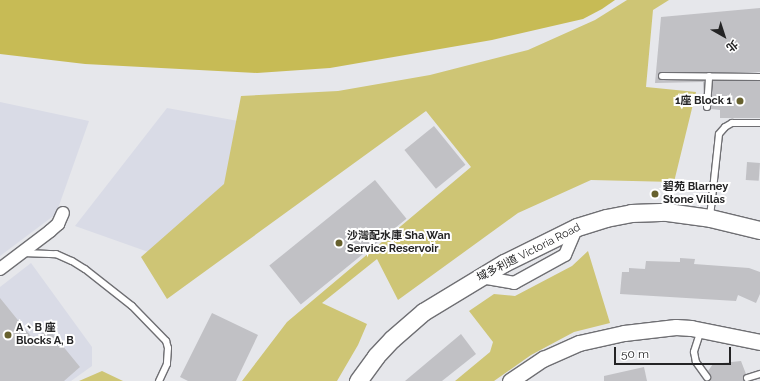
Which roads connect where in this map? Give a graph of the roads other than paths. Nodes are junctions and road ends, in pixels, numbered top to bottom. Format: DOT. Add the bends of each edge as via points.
graph roads {
  1 [pos="662,76"];
  2 [pos="709,76"];
  3 [pos="760,77"];
  4 [pos="707,108"];
  5 [pos="760,123"];
  6 [pos="63,213"];
  7 [pos="710,218"];
  8 [pos="577,226"];
  9 [pos="760,230"];
  10 [pos="22,253"];
  11 [pos="0,269"];
  12 [pos="480,277"];
  13 [pos="701,330"];
  14 [pos="760,342"];
  15 [pos="760,374"];
  16 [pos="707,377"];
  17 [pos="747,378"];
  18 [pos="158,381"];
  19 [pos="358,381"];
  20 [pos="510,381"];
  1 -- 2 [label="lane"];
  2 -- 3 [label="lane"];
  2 -- 4 [label="lane"];
  5 -- 7 [label="lane" via="732,123 719,134"];
  6 -- 10 [label="street" via="58,224"];
  7 -- 8 [label="main road, 域多利道 Victoria Road" via="649,212 606,218"];
  7 -- 9 [label="main road, 域多利道 Victoria Road"];
  8 -- 12 [label="main road, 域多利道 Victoria Road"];
  8 -- 12 [label="street" via="565,255 514,283"];
  10 -- 11 [label="street"];
  10 -- 18 [label="lane" via="56,254 72,261 132,306 166,341 167,364"];
  12 -- 19 [label="main road, 域多利道 Victoria Road" via="409,323 376,356"];
  13 -- 14 [label="street"];
  13 -- 16 [label="lane" via="694,352 696,362"];
  13 -- 20 [label="street" via="676,327 603,336 579,343 544,359"];
  15 -- 17 [label="lane"];
}
